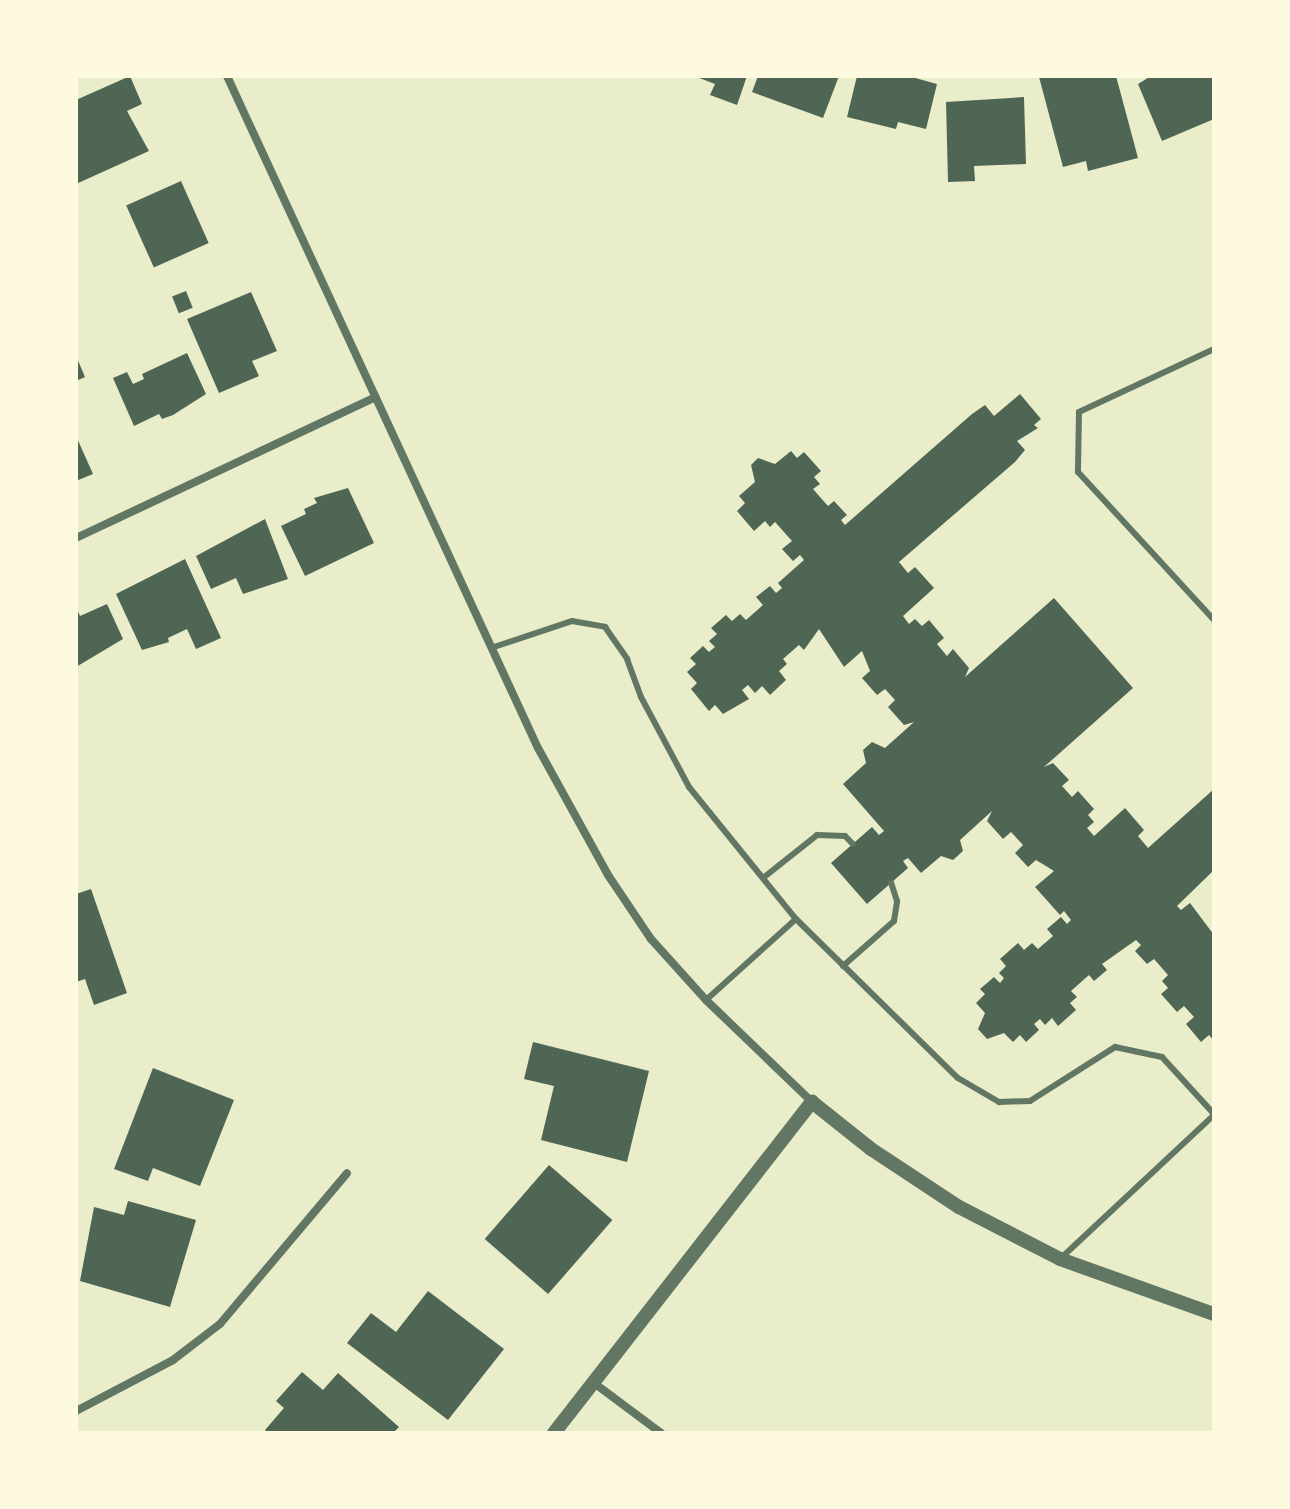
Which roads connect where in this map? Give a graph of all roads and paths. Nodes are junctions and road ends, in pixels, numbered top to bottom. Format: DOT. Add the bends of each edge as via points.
graph roads {
  1 [pos="227,76"];
  2 [pos="1214,349"];
  3 [pos="376,397"];
  4 [pos="76,538"];
  5 [pos="1214,620"];
  6 [pos="491,648"];
  7 [pos="853,844"];
  8 [pos="763,878"];
  9 [pos="891,883"];
  10 [pos="796,919"];
  11 [pos="843,966"];
  12 [pos="706,1000"];
  13 [pos="812,1102"];
  14 [pos="1214,1114"];
  15 [pos="347,1173"];
  16 [pos="1060,1259"];
  17 [pos="1214,1314"];
  18 [pos="594,1383"];
  19 [pos="76,1411"];
  20 [pos="554,1433"];
  21 [pos="661,1433"];
  1 -- 3 [label="street"];
  2 -- 5 [label="lane" via="1079,412 1078,472"];
  3 -- 4 [label="street"];
  3 -- 6 [label="street"];
  6 -- 8 [label="lane" via="572,621 605,627 627,659 689,787"];
  6 -- 12 [label="street" via="538,748 608,875 651,939"];
  7 -- 8 [label="lane" via="845,836 817,835"];
  8 -- 10 [label="lane"];
  9 -- 11 [label="lane" via="897,901 894,921"];
  10 -- 11 [label="lane"];
  10 -- 12 [label="lane"];
  11 -- 14 [label="lane" via="958,1078 999,1102 1030,1101 1115,1047 1162,1057"];
  12 -- 13 [label="street"];
  13 -- 16 [label="street" via="959,1207"];
  13 -- 18 [label="street"];
  14 -- 16 [label="lane"];
  15 -- 19 [label="street" via="220,1324 173,1360"];
  16 -- 17 [label="street"];
  18 -- 20 [label="street"];
  18 -- 21 [label="street"];
}
